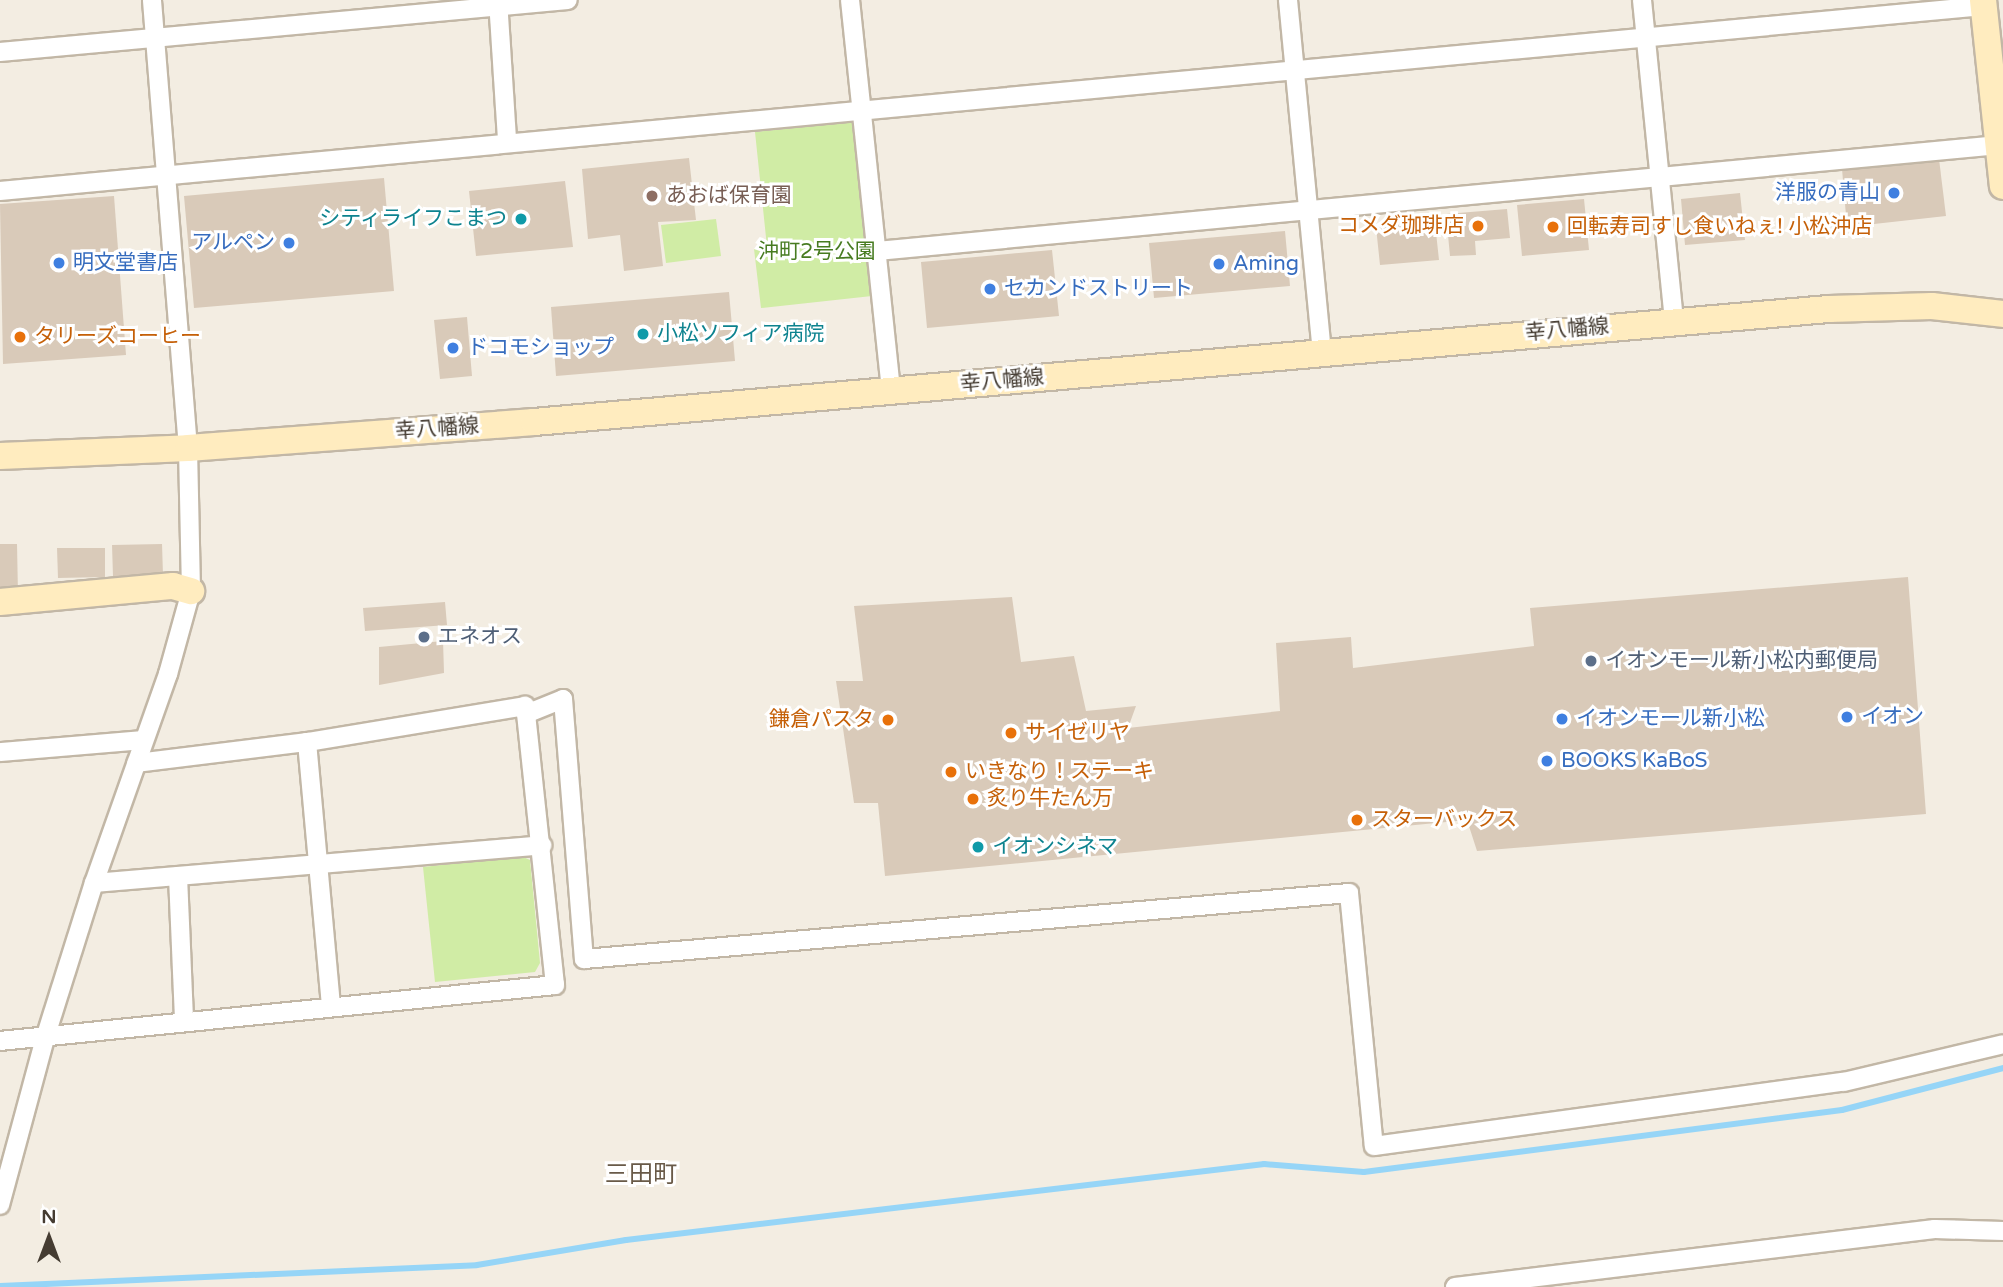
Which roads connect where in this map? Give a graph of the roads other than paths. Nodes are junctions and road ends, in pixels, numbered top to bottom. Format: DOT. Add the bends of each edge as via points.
graph roads {
  1 [pos="152,0"];
  2 [pos="568,0"];
  3 [pos="850,0"];
  4 [pos="1288,0"];
  5 [pos="1642,0"];
  6 [pos="498,3"];
  7 [pos="1983,3"];
  8 [pos="1646,37"];
  9 [pos="153,39"];
  10 [pos="0,52"];
  11 [pos="1295,68"];
  12 [pos="860,109"];
  13 [pos="507,141"];
  14 [pos="1999,145"];
  15 [pos="162,173"];
  16 [pos="1659,177"];
  17 [pos="2003,186"];
  18 [pos="0,191"];
  19 [pos="1308,209"];
  20 [pos="877,251"];
  21 [pos="2003,314"];
  22 [pos="1674,321"];
  23 [pos="1322,354"];
  24 [pos="891,391"];
  25 [pos="188,448"];
  26 [pos="0,456"];
  27 [pos="191,591"];
  28 [pos="0,602"];
  29 [pos="526,715"];
  30 [pos="144,740"];
  31 [pos="307,742"];
  32 [pos="0,752"];
  33 [pos="136,763"];
  34 [pos="542,845"];
  35 [pos="315,866"];
  36 [pos="178,876"];
  37 [pos="93,883"];
  38 [pos="331,1006"];
  39 [pos="184,1020"];
  40 [pos="46,1035"];
  41 [pos="0,1041"];
  42 [pos="2003,1044"];
  43 [pos="4,1175"];
  44 [pos="0,1205"];
  45 [pos="2003,1231"];
  46 [pos="1455,1287"];
  1 -- 9 [label="street"];
  2 -- 6 [label="street"];
  3 -- 12 [label="street"];
  4 -- 11 [label="street"];
  5 -- 8 [label="street"];
  6 -- 9 [label="street"];
  6 -- 13 [label="street"];
  7 -- 8 [label="street"];
  7 -- 14 [label="street"];
  8 -- 11 [label="street"];
  8 -- 16 [label="street"];
  9 -- 10 [label="street"];
  9 -- 15 [label="street"];
  11 -- 12 [label="street"];
  11 -- 19 [label="street"];
  12 -- 13 [label="street"];
  12 -- 20 [label="street"];
  13 -- 15 [label="street"];
  14 -- 16 [label="street"];
  14 -- 17 [label="street"];
  15 -- 18 [label="street"];
  15 -- 25 [label="street"];
  16 -- 19 [label="street"];
  16 -- 22 [label="street"];
  19 -- 20 [label="street"];
  19 -- 23 [label="street"];
  20 -- 24 [label="street"];
  21 -- 22 [label="street, 幸八幡線" via="1919,307"];
  22 -- 23 [label="street, 幸八幡線"];
  23 -- 24 [label="street, 幸八幡線"];
  24 -- 25 [label="street, 幸八幡線"];
  25 -- 26 [label="street, 幸八幡線"];
  25 -- 27 [label="street"];
  27 -- 28 [label="street" via="173,586"];
  27 -- 30 [label="street"];
  29 -- 31 [label="street" via="525,706"];
  29 -- 34 [label="street"];
  29 -- 42 [label="street" via="563,699 584,959 1349,893 1374,1146 1843,1082"];
  30 -- 32 [label="street"];
  30 -- 33 [label="street"];
  31 -- 33 [label="street"];
  31 -- 35 [label="street"];
  33 -- 37 [label="street"];
  34 -- 35 [label="street"];
  34 -- 38 [label="street" via="555,985"];
  35 -- 36 [label="street"];
  35 -- 38 [label="street"];
  36 -- 37 [label="street"];
  36 -- 39 [label="street"];
  37 -- 40 [label="street"];
  38 -- 39 [label="street"];
  39 -- 40 [label="street"];
  40 -- 41 [label="street"];
  40 -- 43 [label="street"];
  43 -- 44 [label="street"];
  45 -- 46 [label="street" via="1935,1229"];
}
